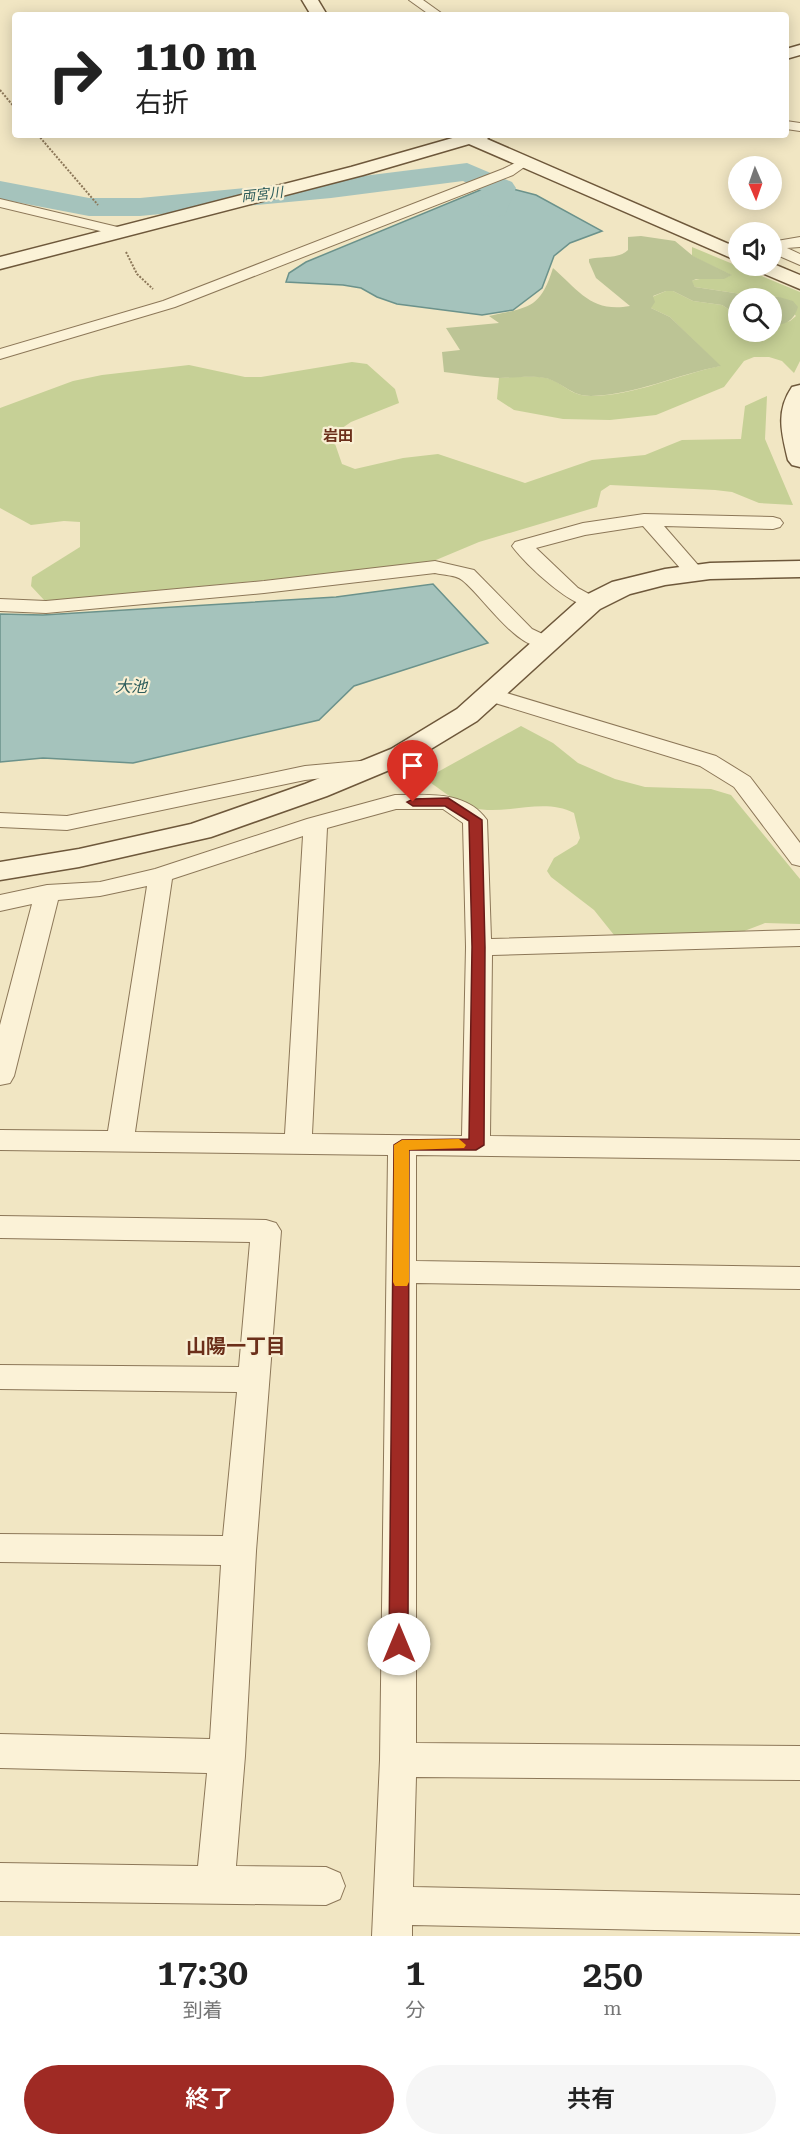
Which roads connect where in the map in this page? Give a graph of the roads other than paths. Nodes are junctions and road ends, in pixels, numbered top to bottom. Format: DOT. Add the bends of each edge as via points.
graph roads {
  1 [pos="415,0"];
  2 [pos="433,12"];
  3 [pos="464,138"];
  4 [pos="475,138"];
  5 [pos="524,163"];
  6 [pos="0,203"];
  7 [pos="121,232"];
  8 [pos="800,242"];
  9 [pos="728,251"];
  10 [pos="800,260"];
  11 [pos="0,263"];
  12 [pos="782,275"];
  13 [pos="800,283"];
  14 [pos="0,354"];
  15 [pos="800,392"];
  16 [pos="800,460"];
  17 [pos="648,520"];
  18 [pos="773,523"];
  19 [pos="800,569"];
  20 [pos="695,573"];
  21 [pos="591,603"];
  22 [pos="0,605"];
  23 [pos="546,644"];
  24 [pos="490,694"];
  25 [pos="371,767"];
  26 [pos="0,820"];
  27 [pos="315,824"];
  28 [pos="800,859"];
  29 [pos="0,872"];
  30 [pos="161,875"];
  31 [pos="47,893"];
  32 [pos="0,903"];
  33 [pos="800,938"];
  34 [pos="479,947"];
  35 [pos="0,1076"];
  36 [pos="0,1140"];
  37 [pos="120,1141"];
  38 [pos="298,1143"];
  39 [pos="402,1145"];
  40 [pos="476,1145"];
  41 [pos="800,1150"];
  42 [pos="0,1227"];
  43 [pos="401,1272"];
  44 [pos="800,1278"];
  45 [pos="0,1377"];
  46 [pos="252,1380"];
  47 [pos="0,1548"];
  48 [pos="239,1551"];
  49 [pos="0,1751"];
  50 [pos="227,1756"];
  51 [pos="398,1760"];
  52 [pos="800,1763"];
  53 [pos="0,1882"];
  54 [pos="215,1885"];
  55 [pos="326,1886"];
  56 [pos="800,1914"];
  57 [pos="392,1921"];
  1 -- 2 [label="street"];
  3 -- 7 [label="street" via="357,171"];
  4 -- 5 [label="street"];
  5 -- 9 [label="street"];
  5 -- 14 [label="street" via="169,304"];
  6 -- 7 [label="street"];
  7 -- 11 [label="street"];
  8 -- 10 [label="street" via="776,244 782,252"];
  12 -- 13 [label="street"];
  15 -- 16 [label="street" via="791,424"];
  17 -- 18 [label="street"];
  17 -- 20 [label="street"];
  17 -- 21 [label="street" via="583,529 522,546 571,592"];
  19 -- 20 [label="street"];
  20 -- 21 [label="street" via="621,588"];
  21 -- 23 [label="street"];
  22 -- 23 [label="street" via="45,607 435,567 467,574 525,633"];
  23 -- 24 [label="street"];
  24 -- 25 [label="street" via="466,715 401,755"];
  24 -- 28 [label="street" via="708,761 742,782"];
  25 -- 26 [label="street" via="305,773 67,824"];
  25 -- 29 [label="street" via="200,831"];
  27 -- 30 [label="street"];
  27 -- 34 [label="street" via="395,802 448,802 476,820"];
  27 -- 38 [label="street"];
  30 -- 31 [label="street" via="100,889"];
  30 -- 37 [label="street"];
  31 -- 32 [label="street"];
  31 -- 35 [label="street"];
  33 -- 34 [label="street"];
  34 -- 40 [label="street"];
  36 -- 37 [label="street"];
  37 -- 38 [label="street"];
  38 -- 39 [label="street"];
  39 -- 40 [label="street"];
  39 -- 43 [label="street"];
  40 -- 41 [label="street"];
  42 -- 46 [label="street" via="266,1231"];
  43 -- 44 [label="street"];
  43 -- 51 [label="street"];
  45 -- 46 [label="street"];
  46 -- 48 [label="street"];
  47 -- 48 [label="street"];
  48 -- 50 [label="street"];
  49 -- 50 [label="street"];
  50 -- 54 [label="street"];
  51 -- 52 [label="street"];
  51 -- 57 [label="street"];
  53 -- 54 [label="street"];
  54 -- 55 [label="street"];
  56 -- 57 [label="street"];
}
